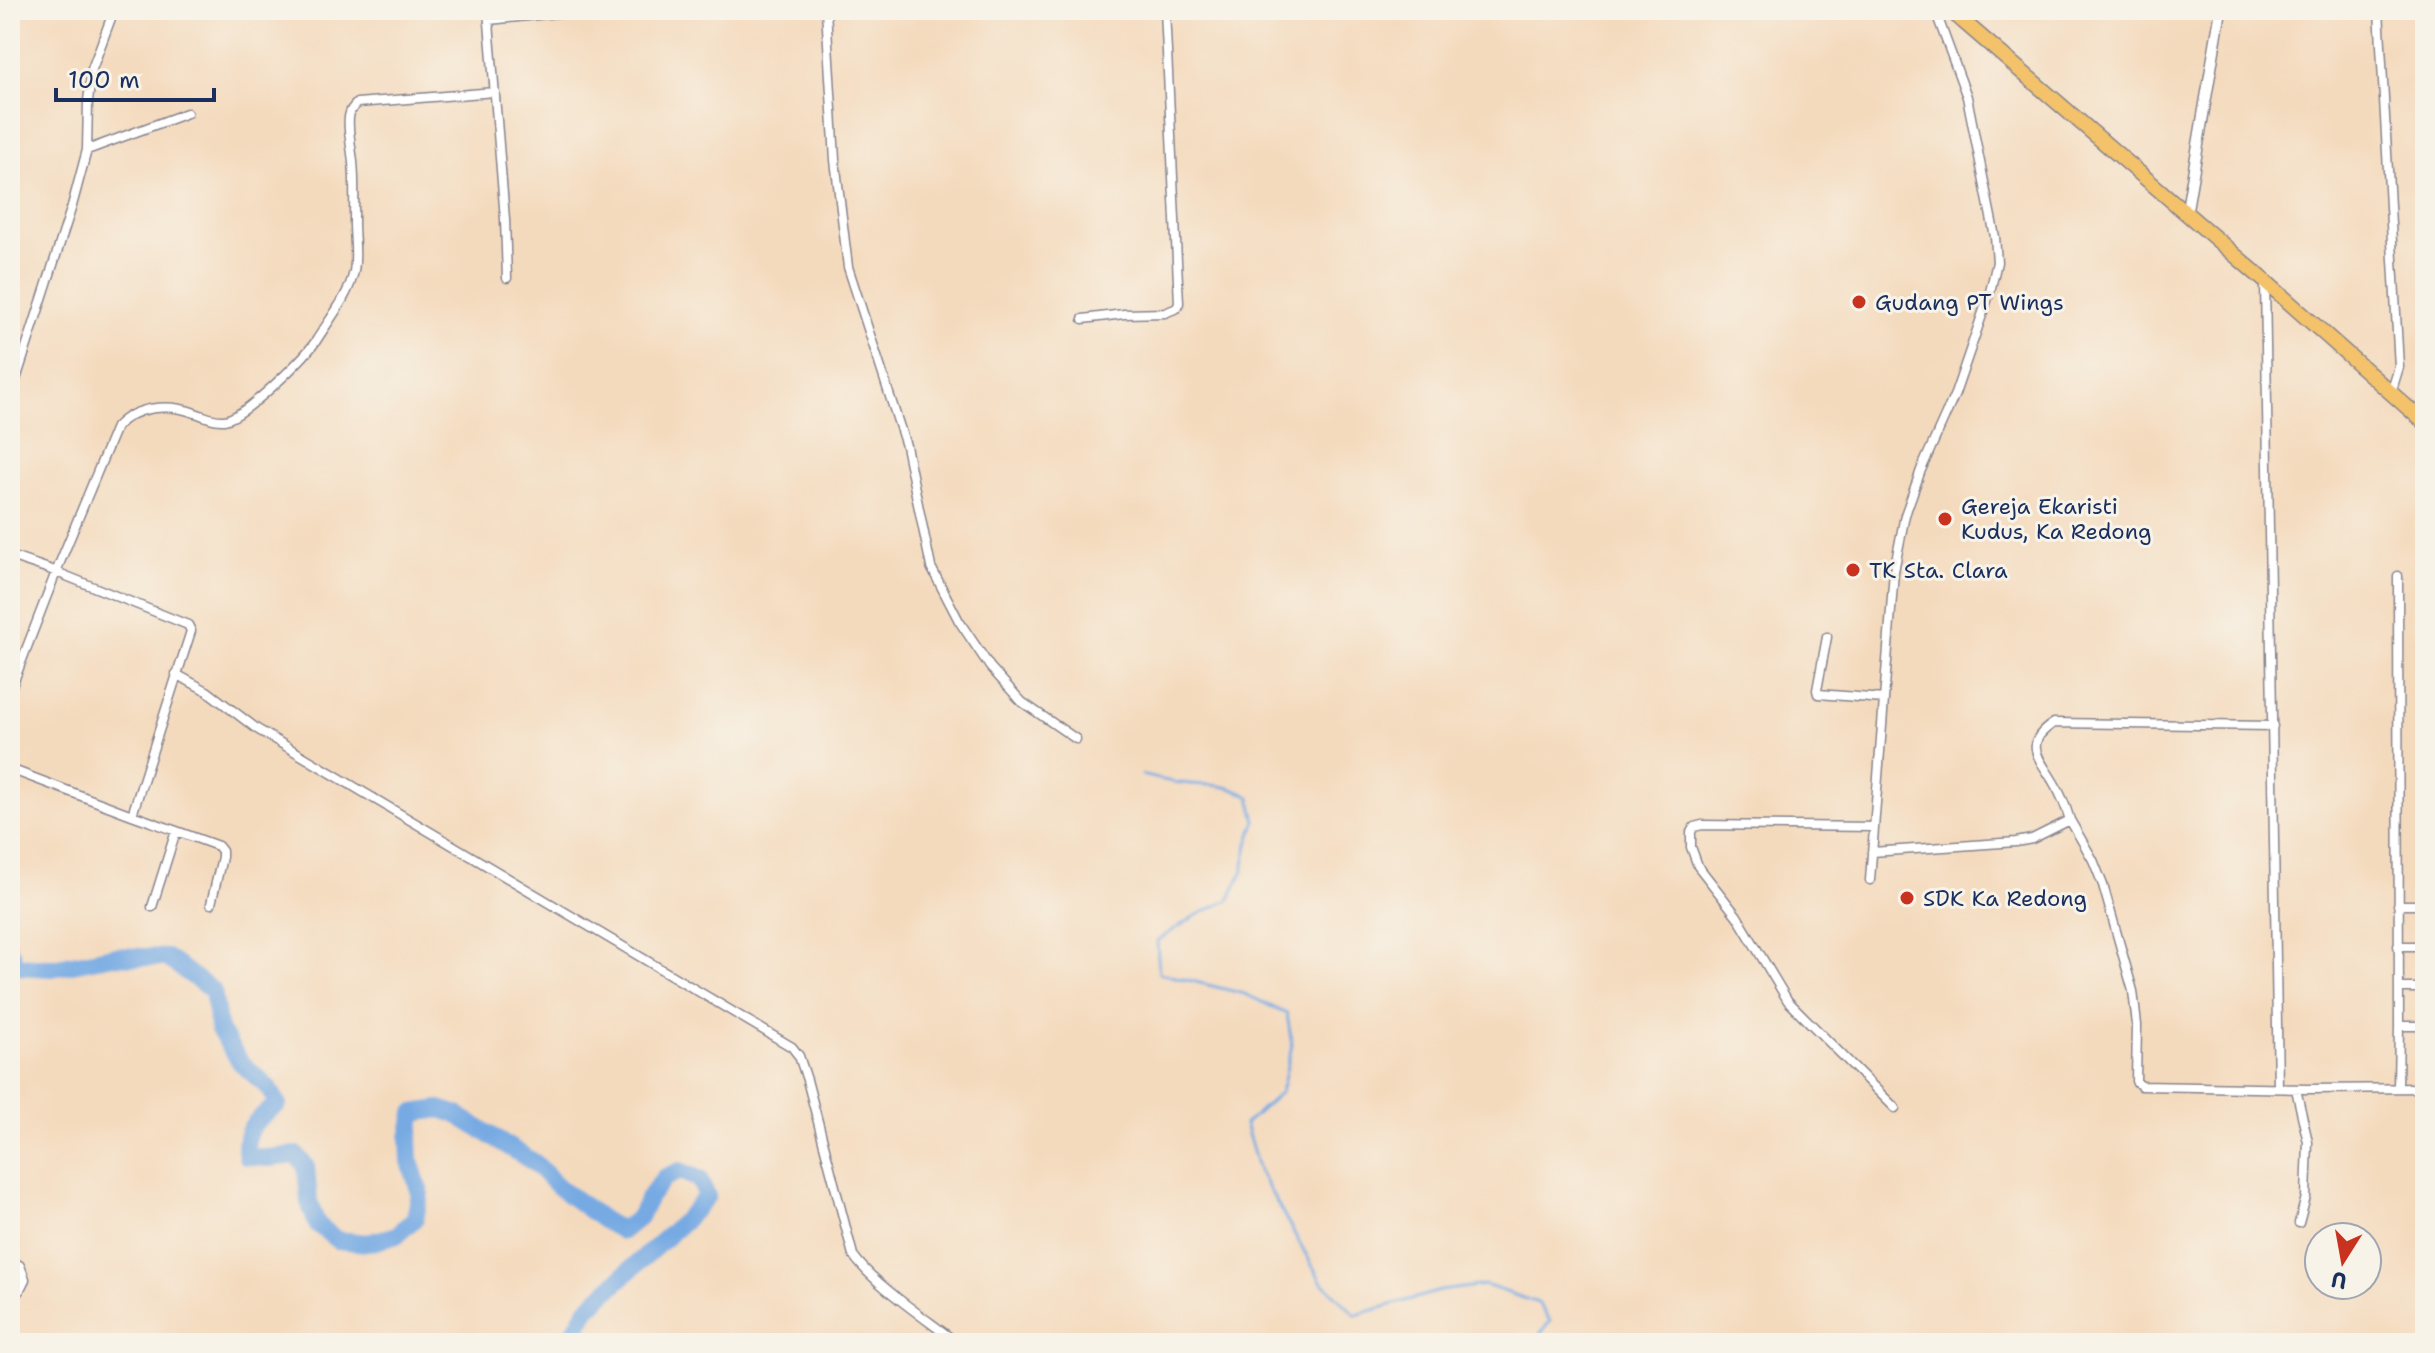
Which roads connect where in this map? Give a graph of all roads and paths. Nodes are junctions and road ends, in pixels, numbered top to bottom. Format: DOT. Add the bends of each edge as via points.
graph roads {
  1 [pos="114,10"];
  2 [pos="488,10"];
  3 [pos="586,10"];
  4 [pos="826,10"];
  5 [pos="1165,10"];
  6 [pos="1935,10"];
  7 [pos="1950,10"];
  8 [pos="2221,10"];
  9 [pos="2379,10"];
  10 [pos="489,20"];
  11 [pos="495,92"];
  12 [pos="187,113"];
  13 [pos="87,150"];
  14 [pos="2186,215"];
  15 [pos="507,278"];
  16 [pos="2265,281"];
  17 [pos="1083,319"];
  18 [pos="13,374"];
  19 [pos="2391,393"];
  20 [pos="10,398"];
  21 [pos="2425,423"];
  22 [pos="10,556"];
  23 [pos="56,572"];
  24 [pos="2398,576"];
  25 [pos="1827,637"];
  26 [pos="176,674"];
  27 [pos="10,691"];
  28 [pos="1884,699"];
  29 [pos="2273,726"];
  30 [pos="1076,739"];
  31 [pos="10,769"];
  32 [pos="132,815"];
  33 [pos="2067,821"];
  34 [pos="1874,827"];
  35 [pos="176,831"];
  36 [pos="1872,852"];
  37 [pos="1870,880"];
  38 [pos="211,904"];
  39 [pos="2398,905"];
  40 [pos="2425,905"];
  41 [pos="152,907"];
  42 [pos="2398,946"];
  43 [pos="2425,946"];
  44 [pos="2399,988"];
  45 [pos="2425,988"];
  46 [pos="2399,1026"];
  47 [pos="2425,1026"];
  48 [pos="2398,1087"];
  49 [pos="2278,1088"];
  50 [pos="2425,1088"];
  51 [pos="2296,1089"];
  52 [pos="1895,1108"];
  53 [pos="2299,1223"];
  54 [pos="10,1262"];
  55 [pos="10,1307"];
  56 [pos="957,1343"];
  1 -- 13 [label="street" via="92,69"];
  2 -- 10 [label="street"];
  3 -- 10 [label="street"];
  4 -- 30 [label="street" via="848,267 906,446 931,567 990,667 1022,702"];
  5 -- 17 [label="street" via="1179,303 1165,313"];
  6 -- 28 [label="street" via="1967,97 1997,262 1955,394 1905,515 1894,571"];
  7 -- 14 [label="highway"];
  8 -- 14 [label="street"];
  9 -- 19 [label="street" via="2399,367"];
  10 -- 11 [label="street"];
  11 -- 15 [label="street"];
  11 -- 23 [label="street" via="357,103 352,108 357,252 353,276 313,345 229,419 211,420 177,407 125,417 116,427"];
  12 -- 13 [label="street"];
  13 -- 18 [label="street"];
  14 -- 16 [label="highway"];
  16 -- 19 [label="highway"];
  16 -- 29 [label="street"];
  18 -- 20 [label="street"];
  19 -- 21 [label="highway"];
  22 -- 23 [label="street"];
  23 -- 26 [label="street" via="188,625 191,631"];
  23 -- 27 [label="street"];
  24 -- 39 [label="street"];
  25 -- 28 [label="street" via="1818,694"];
  26 -- 32 [label="street"];
  26 -- 56 [label="street" via="257,729 792,1047 807,1080 853,1255"];
  28 -- 34 [label="street"];
  29 -- 33 [label="street" via="2054,723 2039,737 2036,755 2054,783"];
  29 -- 49 [label="street"];
  31 -- 32 [label="street"];
  32 -- 35 [label="street"];
  33 -- 36 [label="street" via="2016,842"];
  33 -- 49 [label="street" via="2103,885 2133,991 2137,1083"];
  34 -- 36 [label="street"];
  34 -- 52 [label="street" via="1702,825 1691,832 1691,847 1701,871 1731,906 1788,1001"];
  35 -- 38 [label="street" via="222,851"];
  35 -- 41 [label="street"];
  36 -- 37 [label="street"];
  39 -- 40 [label="street"];
  39 -- 42 [label="street"];
  42 -- 43 [label="street"];
  42 -- 44 [label="street"];
  44 -- 45 [label="street"];
  44 -- 46 [label="street"];
  46 -- 47 [label="street"];
  46 -- 48 [label="street"];
  48 -- 50 [label="street"];
  48 -- 51 [label="street"];
  49 -- 51 [label="street"];
  51 -- 53 [label="street" via="2308,1142 2306,1197"];
  54 -- 55 [label="street" via="19,1266 24,1279"];
}
